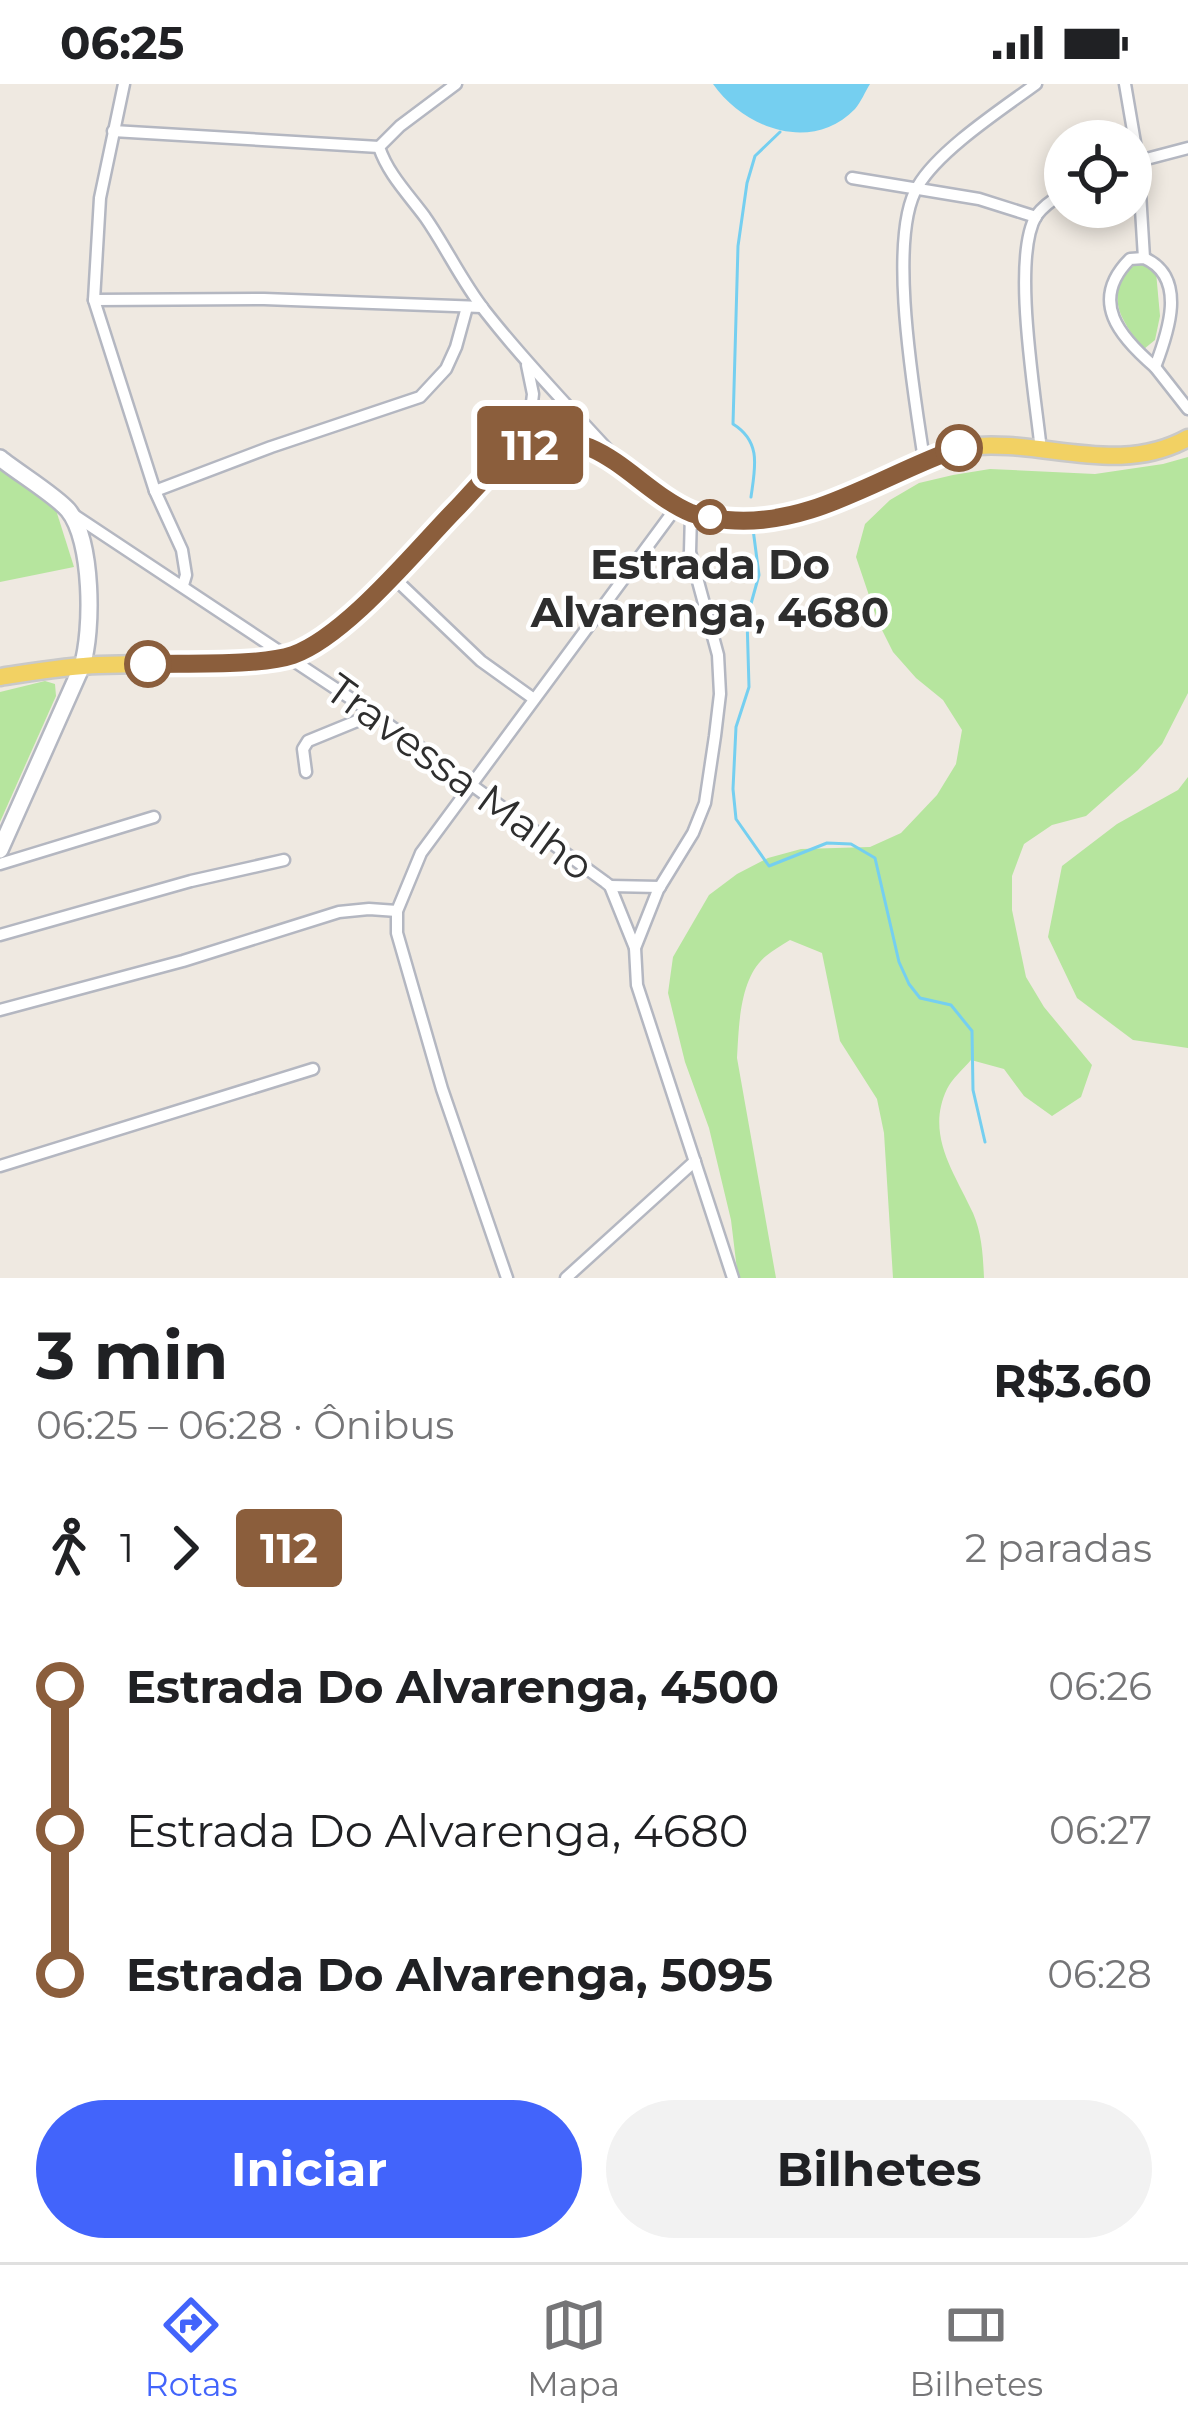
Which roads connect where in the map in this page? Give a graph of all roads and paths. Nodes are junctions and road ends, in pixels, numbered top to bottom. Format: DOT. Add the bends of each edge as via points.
graph roads {
  1 [pos="124,84"];
  2 [pos="456,84"];
  3 [pos="1036,84"];
  4 [pos="1125,84"];
  5 [pos="1130,120"];
  6 [pos="112,131"];
  7 [pos="379,147"];
  8 [pos="1188,148"];
  9 [pos="1152,158"];
  10 [pos="852,178"];
  11 [pos="915,189"];
  12 [pos="1044,210"];
  13 [pos="1036,217"];
  14 [pos="1141,228"];
  15 [pos="1144,258"];
  16 [pos="1188,290"];
  17 [pos="1172,293"];
  18 [pos="94,301"];
  19 [pos="466,307"];
  20 [pos="482,307"];
  21 [pos="526,362"];
  22 [pos="1155,367"];
  23 [pos="1188,409"];
  24 [pos="1188,438"];
  25 [pos="527,446"];
  26 [pos="1041,451"];
  27 [pos="0,458"];
  28 [pos="924,460"];
  29 [pos="620,463"];
  30 [pos="155,491"];
  31 [pos="685,509"];
  32 [pos="68,511"];
  33 [pos="392,576"];
  34 [pos="183,585"];
  35 [pos="289,657"];
  36 [pos="82,666"];
  37 [pos="0,677"];
  38 [pos="534,699"];
  39 [pos="374,714"];
  40 [pos="306,772"];
  41 [pos="471,784"];
  42 [pos="154,818"];
  43 [pos="0,850"];
  44 [pos="284,860"];
  45 [pos="0,864"];
  46 [pos="610,886"];
  47 [pos="660,887"];
  48 [pos="397,910"];
  49 [pos="0,935"];
  50 [pos="635,948"];
  51 [pos="0,1010"];
  52 [pos="313,1069"];
  53 [pos="695,1161"];
  54 [pos="0,1166"];
  55 [pos="507,1278"];
  56 [pos="566,1278"];
  57 [pos="733,1278"];
  1 -- 6 [label="street"];
  2 -- 7 [label="street"];
  3 -- 11 [label="street" via="965,137"];
  4 -- 5 [label="street"];
  6 -- 7 [label="street"];
  6 -- 18 [label="street"];
  7 -- 20 [label="street"];
  8 -- 9 [label="street"];
  10 -- 11 [label="street"];
  11 -- 13 [label="street"];
  11 -- 28 [label="street" via="906,220 904,309"];
  12 -- 13 [label="street"];
  13 -- 26 [label="street" via="1025,284"];
  14 -- 15 [label="street"];
  15 -- 17 [label="street" via="1165,274"];
  15 -- 22 [label="street" via="1121,269 1110,310"];
  16 -- 17 [label="street"];
  17 -- 22 [label="street"];
  18 -- 19 [label="street"];
  18 -- 30 [label="street"];
  19 -- 20 [label="street"];
  19 -- 30 [label="street" via="446,369 420,397"];
  20 -- 21 [label="street"];
  21 -- 25 [label="street" via="533,394"];
  21 -- 29 [label="street"];
  22 -- 23 [label="street"];
  24 -- 26 [label="main road" via="1138,456"];
  25 -- 29 [label="main road" via="564,440"];
  25 -- 33 [label="main road"];
  26 -- 28 [label="main road" via="960,447"];
  27 -- 32 [label="street"];
  28 -- 31 [label="main road" via="810,512 731,520"];
  29 -- 31 [label="main road"];
  30 -- 34 [label="street" via="182,550"];
  31 -- 38 [label="street"];
  31 -- 47 [label="street" via="718,655 719,694 705,803"];
  32 -- 34 [label="street, Travessa Malho"];
  32 -- 36 [label="street" via="88,578 90,637"];
  33 -- 35 [label="main road" via="322,639"];
  33 -- 38 [label="street"];
  34 -- 35 [label="street, Travessa Malho"];
  35 -- 36 [label="main road"];
  35 -- 39 [label="street, Travessa Malho"];
  36 -- 37 [label="main road"];
  36 -- 43 [label="street"];
  38 -- 41 [label="street"];
  39 -- 40 [label="street" via="308,741"];
  39 -- 41 [label="street, Travessa Malho"];
  41 -- 46 [label="street, Travessa Malho"];
  41 -- 48 [label="street" via="421,854"];
  42 -- 45 [label="street"];
  44 -- 49 [label="street"];
  46 -- 47 [label="street, Travessa Malho"];
  46 -- 50 [label="street, Travessa Malho"];
  47 -- 50 [label="street"];
  48 -- 51 [label="street" via="339,912"];
  48 -- 55 [label="street" via="442,1089"];
  50 -- 53 [label="street, Travessa Malho" via="637,985"];
  52 -- 54 [label="street"];
  53 -- 56 [label="street"];
  53 -- 57 [label="street, Travessa Malho"];
}
